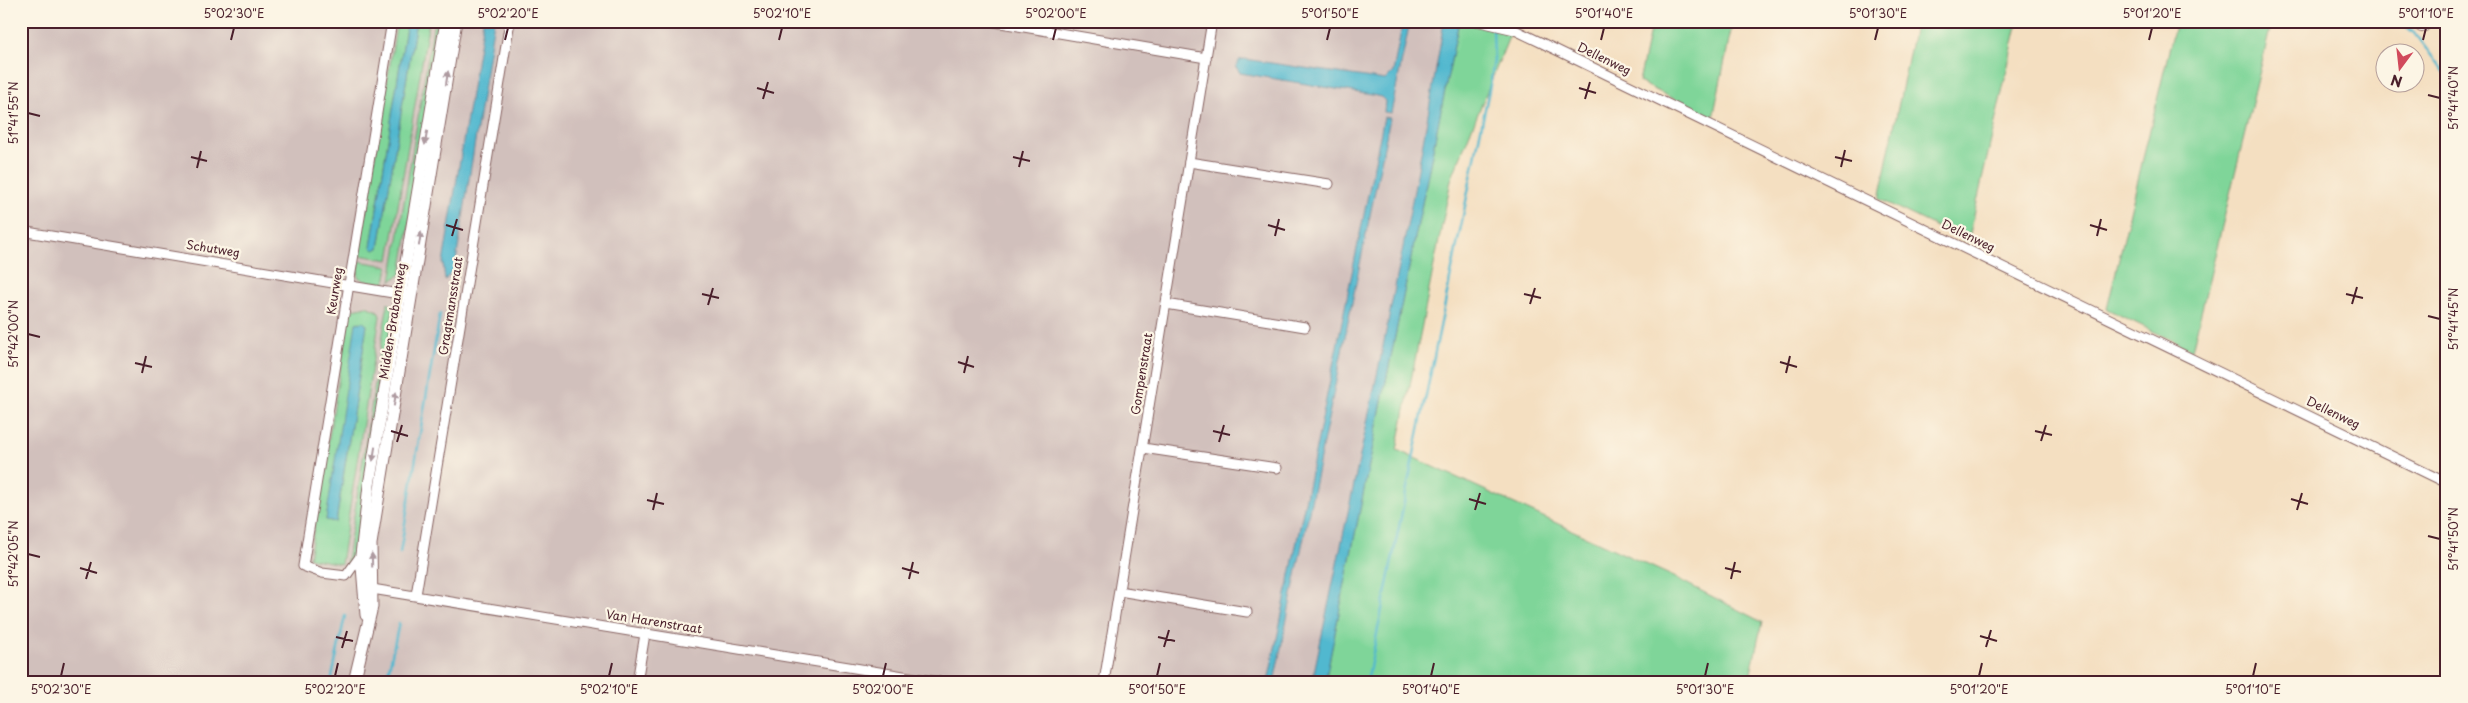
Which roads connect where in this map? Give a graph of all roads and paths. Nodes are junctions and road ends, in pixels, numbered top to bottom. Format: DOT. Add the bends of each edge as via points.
graph roads {
  1 [pos="392,21"];
  2 [pos="446,21"];
  3 [pos="456,21"];
  4 [pos="510,21"];
  5 [pos="989,21"];
  6 [pos="1212,21"];
  7 [pos="1476,21"];
  8 [pos="1206,58"];
  9 [pos="1190,162"];
  10 [pos="1329,184"];
  11 [pos="21,231"];
  12 [pos="349,284"];
  13 [pos="405,295"];
  14 [pos="1166,304"];
  15 [pos="1305,326"];
  16 [pos="1143,448"];
  17 [pos="1277,468"];
  18 [pos="2447,483"];
  19 [pos="361,555"];
  20 [pos="368,588"];
  21 [pos="1119,591"];
  22 [pos="416,595"];
  23 [pos="1247,612"];
  24 [pos="645,634"];
  25 [pos="354,682"];
  26 [pos="637,682"];
  27 [pos="940,682"];
  28 [pos="1104,682"];
  1 -- 12 [label="street, Keurweg"];
  2 -- 13 [label="street, Midden-Brabantweg, one-way"];
  13 -- 3 [label="street, Midden-Brabantweg, one-way"];
  4 -- 22 [label="street, Gragtmansstraat"];
  5 -- 8 [label="street"];
  6 -- 8 [label="street, Gompenstraat"];
  7 -- 18 [label="street, Dellenweg" via="1514,30 1540,42"];
  8 -- 9 [label="street, Gompenstraat"];
  9 -- 10 [label="street"];
  9 -- 14 [label="street, Gompenstraat"];
  11 -- 12 [label="street, Schutweg"];
  12 -- 13 [label="street, Schutweg"];
  12 -- 19 [label="street, Keurweg" via="303,566 330,575 346,576"];
  13 -- 19 [label="street, Midden-Brabantweg, one-way" via="369,485"];
  20 -- 13 [label="street, Midden-Brabantweg, one-way"];
  14 -- 15 [label="street"];
  14 -- 16 [label="street, Gompenstraat"];
  16 -- 17 [label="street"];
  16 -- 21 [label="street, Gompenstraat"];
  19 -- 20 [label="street, Midden-Brabantweg"];
  20 -- 22 [label="street, Van Harenstraat"];
  20 -- 25 [label="street, Midden-Brabantweg" via="367,625"];
  21 -- 23 [label="street"];
  21 -- 28 [label="street, Gompenstraat"];
  22 -- 24 [label="street, Van Harenstraat"];
  24 -- 26 [label="street"];
  24 -- 27 [label="street, Van Harenstraat"];
}
